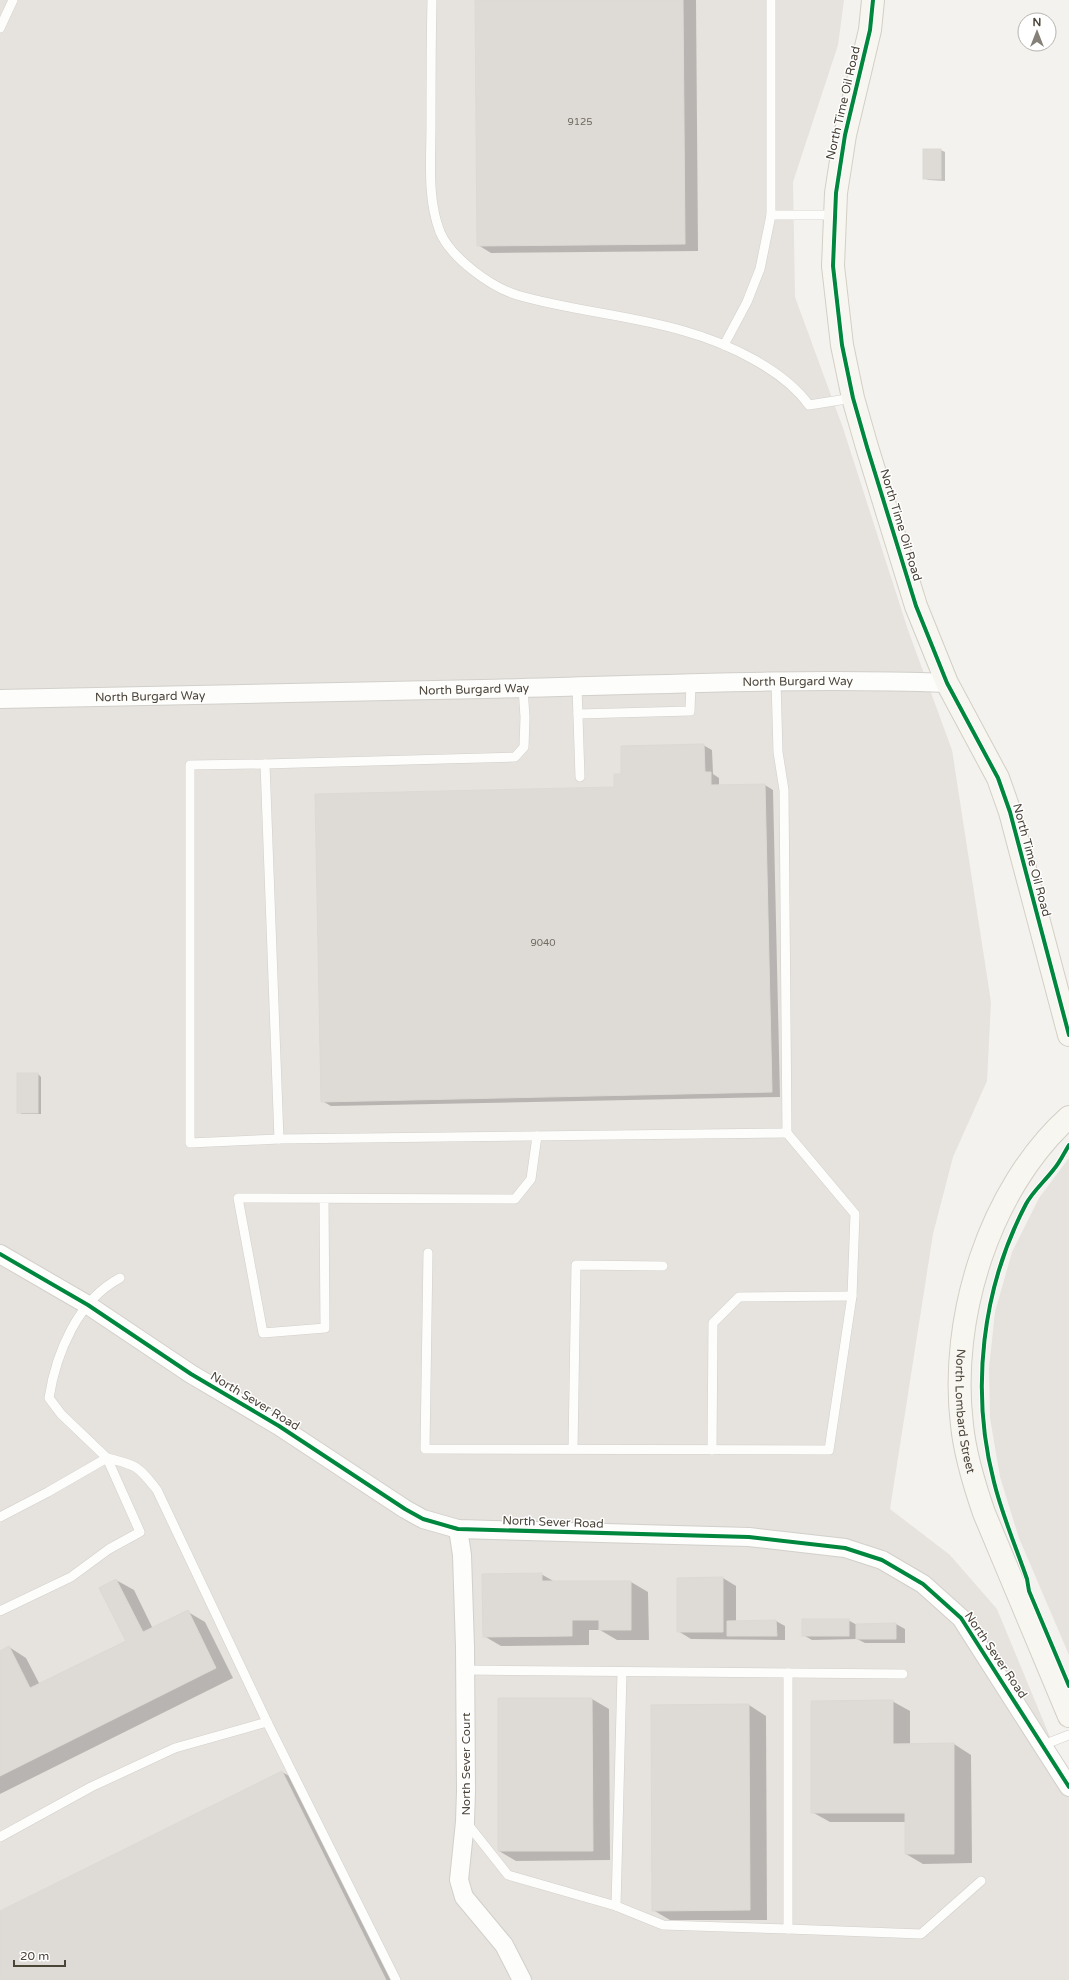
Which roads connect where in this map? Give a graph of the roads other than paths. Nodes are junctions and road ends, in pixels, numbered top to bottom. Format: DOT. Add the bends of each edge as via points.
graph roads {
  1 [pos="14,0"];
  2 [pos="432,0"];
  3 [pos="771,0"];
  4 [pos="873,0"];
  5 [pos="0,28"];
  6 [pos="771,215"];
  7 [pos="834,215"];
  8 [pos="724,345"];
  9 [pos="853,398"];
  10 [pos="776,681"];
  11 [pos="691,683"];
  12 [pos="947,683"];
  13 [pos="577,686"];
  14 [pos="523,688"];
  15 [pos="0,699"];
  16 [pos="578,714"];
  17 [pos="265,764"];
  18 [pos="580,777"];
  19 [pos="1069,1035"];
  20 [pos="1069,1117"];
  21 [pos="787,1133"];
  22 [pos="537,1136"];
  23 [pos="279,1139"];
  24 [pos="324,1199"];
  25 [pos="428,1253"];
  26 [pos="0,1254"];
  27 [pos="663,1266"];
  28 [pos="120,1278"];
  29 [pos="852,1296"];
  30 [pos="88,1305"];
  31 [pos="573,1450"];
  32 [pos="712,1450"];
  33 [pos="107,1458"];
  34 [pos="0,1517"];
  35 [pos="458,1529"];
  36 [pos="0,1610"];
  37 [pos="466,1670"];
  38 [pos="622,1672"];
  39 [pos="788,1673"];
  40 [pos="903,1674"];
  41 [pos="1069,1716"];
  42 [pos="267,1722"];
  43 [pos="1069,1736"];
  44 [pos="1043,1745"];
  45 [pos="1069,1786"];
  46 [pos="466,1822"];
  47 [pos="0,1837"];
  48 [pos="981,1881"];
  49 [pos="616,1906"];
  50 [pos="788,1929"];
  51 [pos="396,1980"];
  52 [pos="522,1980"];
  1 -- 5 [label="lane"];
  2 -- 8 [label="lane" via="433,204 440,232 452,251 468,267 516,294 684,331"];
  3 -- 6 [label="lane"];
  4 -- 7 [label="street, North Time Oil Road" via="870,30 841,152"];
  6 -- 7 [label="lane"];
  6 -- 8 [label="lane" via="760,269 747,302"];
  7 -- 9 [label="street, North Time Oil Road" via="833,266 836,305"];
  8 -- 9 [label="lane" via="799,390 809,405"];
  9 -- 12 [label="street, North Time Oil Road" via="909,585"];
  10 -- 11 [label="street, North Burgard Way"];
  10 -- 12 [label="street, North Burgard Way" via="864,680"];
  10 -- 21 [label="lane" via="778,752 784,790"];
  11 -- 13 [label="street, North Burgard Way"];
  11 -- 16 [label="lane" via="690,711"];
  12 -- 19 [label="street, North Time Oil Road" via="998,778 1010,812"];
  13 -- 14 [label="street, North Burgard Way"];
  13 -- 16 [label="lane"];
  14 -- 15 [label="street, North Burgard Way"];
  14 -- 17 [label="lane" via="524,747 515,757"];
  16 -- 18 [label="lane"];
  17 -- 23 [label="lane"];
  17 -- 23 [label="lane" via="190,765 190,1143"];
  20 -- 41 [label="street, North Lombard Street" via="1042,1145 1015,1182 992,1229 967,1310 959,1378 966,1453 977,1493"];
  21 -- 22 [label="lane"];
  21 -- 29 [label="lane" via="855,1214"];
  22 -- 23 [label="lane"];
  22 -- 24 [label="lane" via="532,1179 515,1199"];
  24 -- 24 [label="lane" via="238,1198 263,1333 325,1328"];
  25 -- 31 [label="lane" via="425,1449"];
  26 -- 30 [label="street, North Sever Road"];
  27 -- 31 [label="lane" via="576,1265"];
  28 -- 30 [label="lane"];
  29 -- 32 [label="lane" via="829,1450"];
  29 -- 32 [label="lane" via="739,1297 713,1323"];
  30 -- 33 [label="lane" via="78,1319 62,1353 52,1379 49,1398 61,1414"];
  30 -- 35 [label="street, North Sever Road" via="191,1374 279,1426 405,1509 424,1519"];
  31 -- 32 [label="lane"];
  33 -- 34 [label="lane"];
  33 -- 36 [label="lane" via="140,1532 109,1549 71,1577"];
  33 -- 42 [label="lane" via="127,1462 141,1469 157,1490"];
  35 -- 37 [label="street, North Sever Court" via="462,1555"];
  35 -- 44 [label="street, North Sever Road" via="750,1537 845,1548 882,1560 924,1584 961,1618"];
  37 -- 38 [label="lane"];
  37 -- 46 [label="street, North Sever Court"];
  38 -- 39 [label="lane"];
  38 -- 49 [label="lane"];
  39 -- 40 [label="lane"];
  39 -- 50 [label="lane"];
  42 -- 47 [label="lane" via="175,1748 91,1787"];
  42 -- 51 [label="lane"];
  43 -- 44 [label="lane"];
  44 -- 45 [label="street, North Sever Road"];
  46 -- 49 [label="lane" via="508,1876"];
  46 -- 52 [label="street, North Sever Court" via="459,1880 464,1897 504,1945"];
  48 -- 50 [label="lane" via="920,1934"];
  49 -- 50 [label="lane" via="663,1925"];
}
